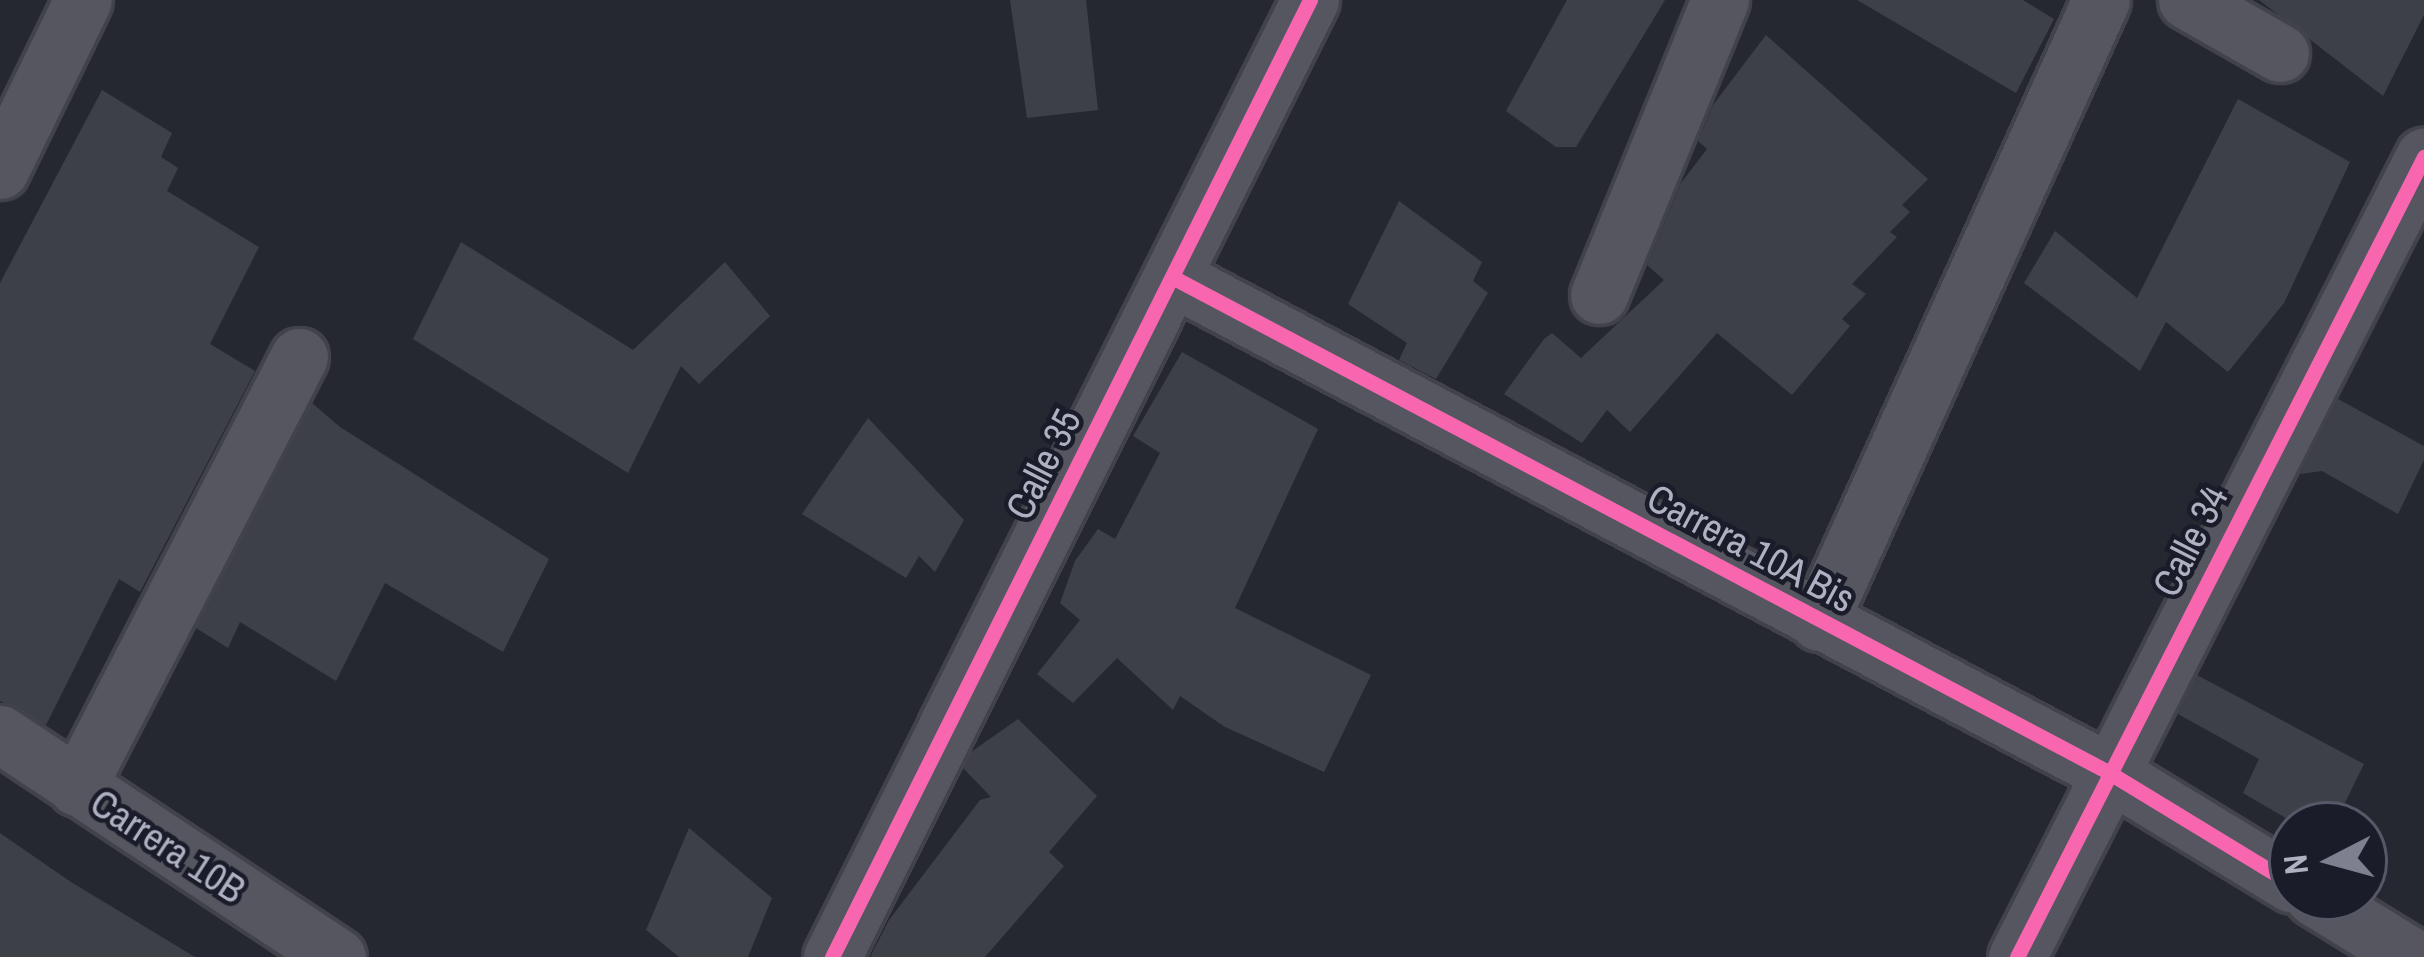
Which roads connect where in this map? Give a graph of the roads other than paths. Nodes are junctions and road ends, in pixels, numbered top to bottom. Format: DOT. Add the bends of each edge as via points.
graph roads {
  1 [pos="83,0"];
  2 [pos="1310,0"];
  3 [pos="1720,0"];
  4 [pos="2101,0"];
  5 [pos="2187,0"];
  6 [pos="2280,53"];
  7 [pos="2424,157"];
  8 [pos="0,170"];
  9 [pos="1174,278"];
  10 [pos="1599,295"];
  11 [pos="299,357"];
  12 [pos="1819,622"];
  13 [pos="0,734"];
  14 [pos="2108,772"];
  15 [pos="77,787"];
  16 [pos="2268,869"];
  17 [pos="2353,921"];
  18 [pos="337,957"];
  19 [pos="832,957"];
  20 [pos="2017,957"];
  21 [pos="2412,957"];
  1 -- 8 [label="street"];
  2 -- 9 [label="street, Calle 35"];
  3 -- 10 [label="street"];
  4 -- 12 [label="street"];
  5 -- 6 [label="street"];
  7 -- 14 [label="street, Calle 34"];
  9 -- 12 [label="street, Carrera 10A Bis"];
  9 -- 19 [label="street, Calle 35"];
  11 -- 15 [label="street"];
  12 -- 14 [label="street, Carrera 10A Bis"];
  13 -- 15 [label="street, Carrera 10B"];
  14 -- 16 [label="street, Carrera 10A Bis"];
  14 -- 20 [label="street, Calle 34"];
  15 -- 18 [label="street, Carrera 10B"];
  17 -- 21 [label="street"];
}
